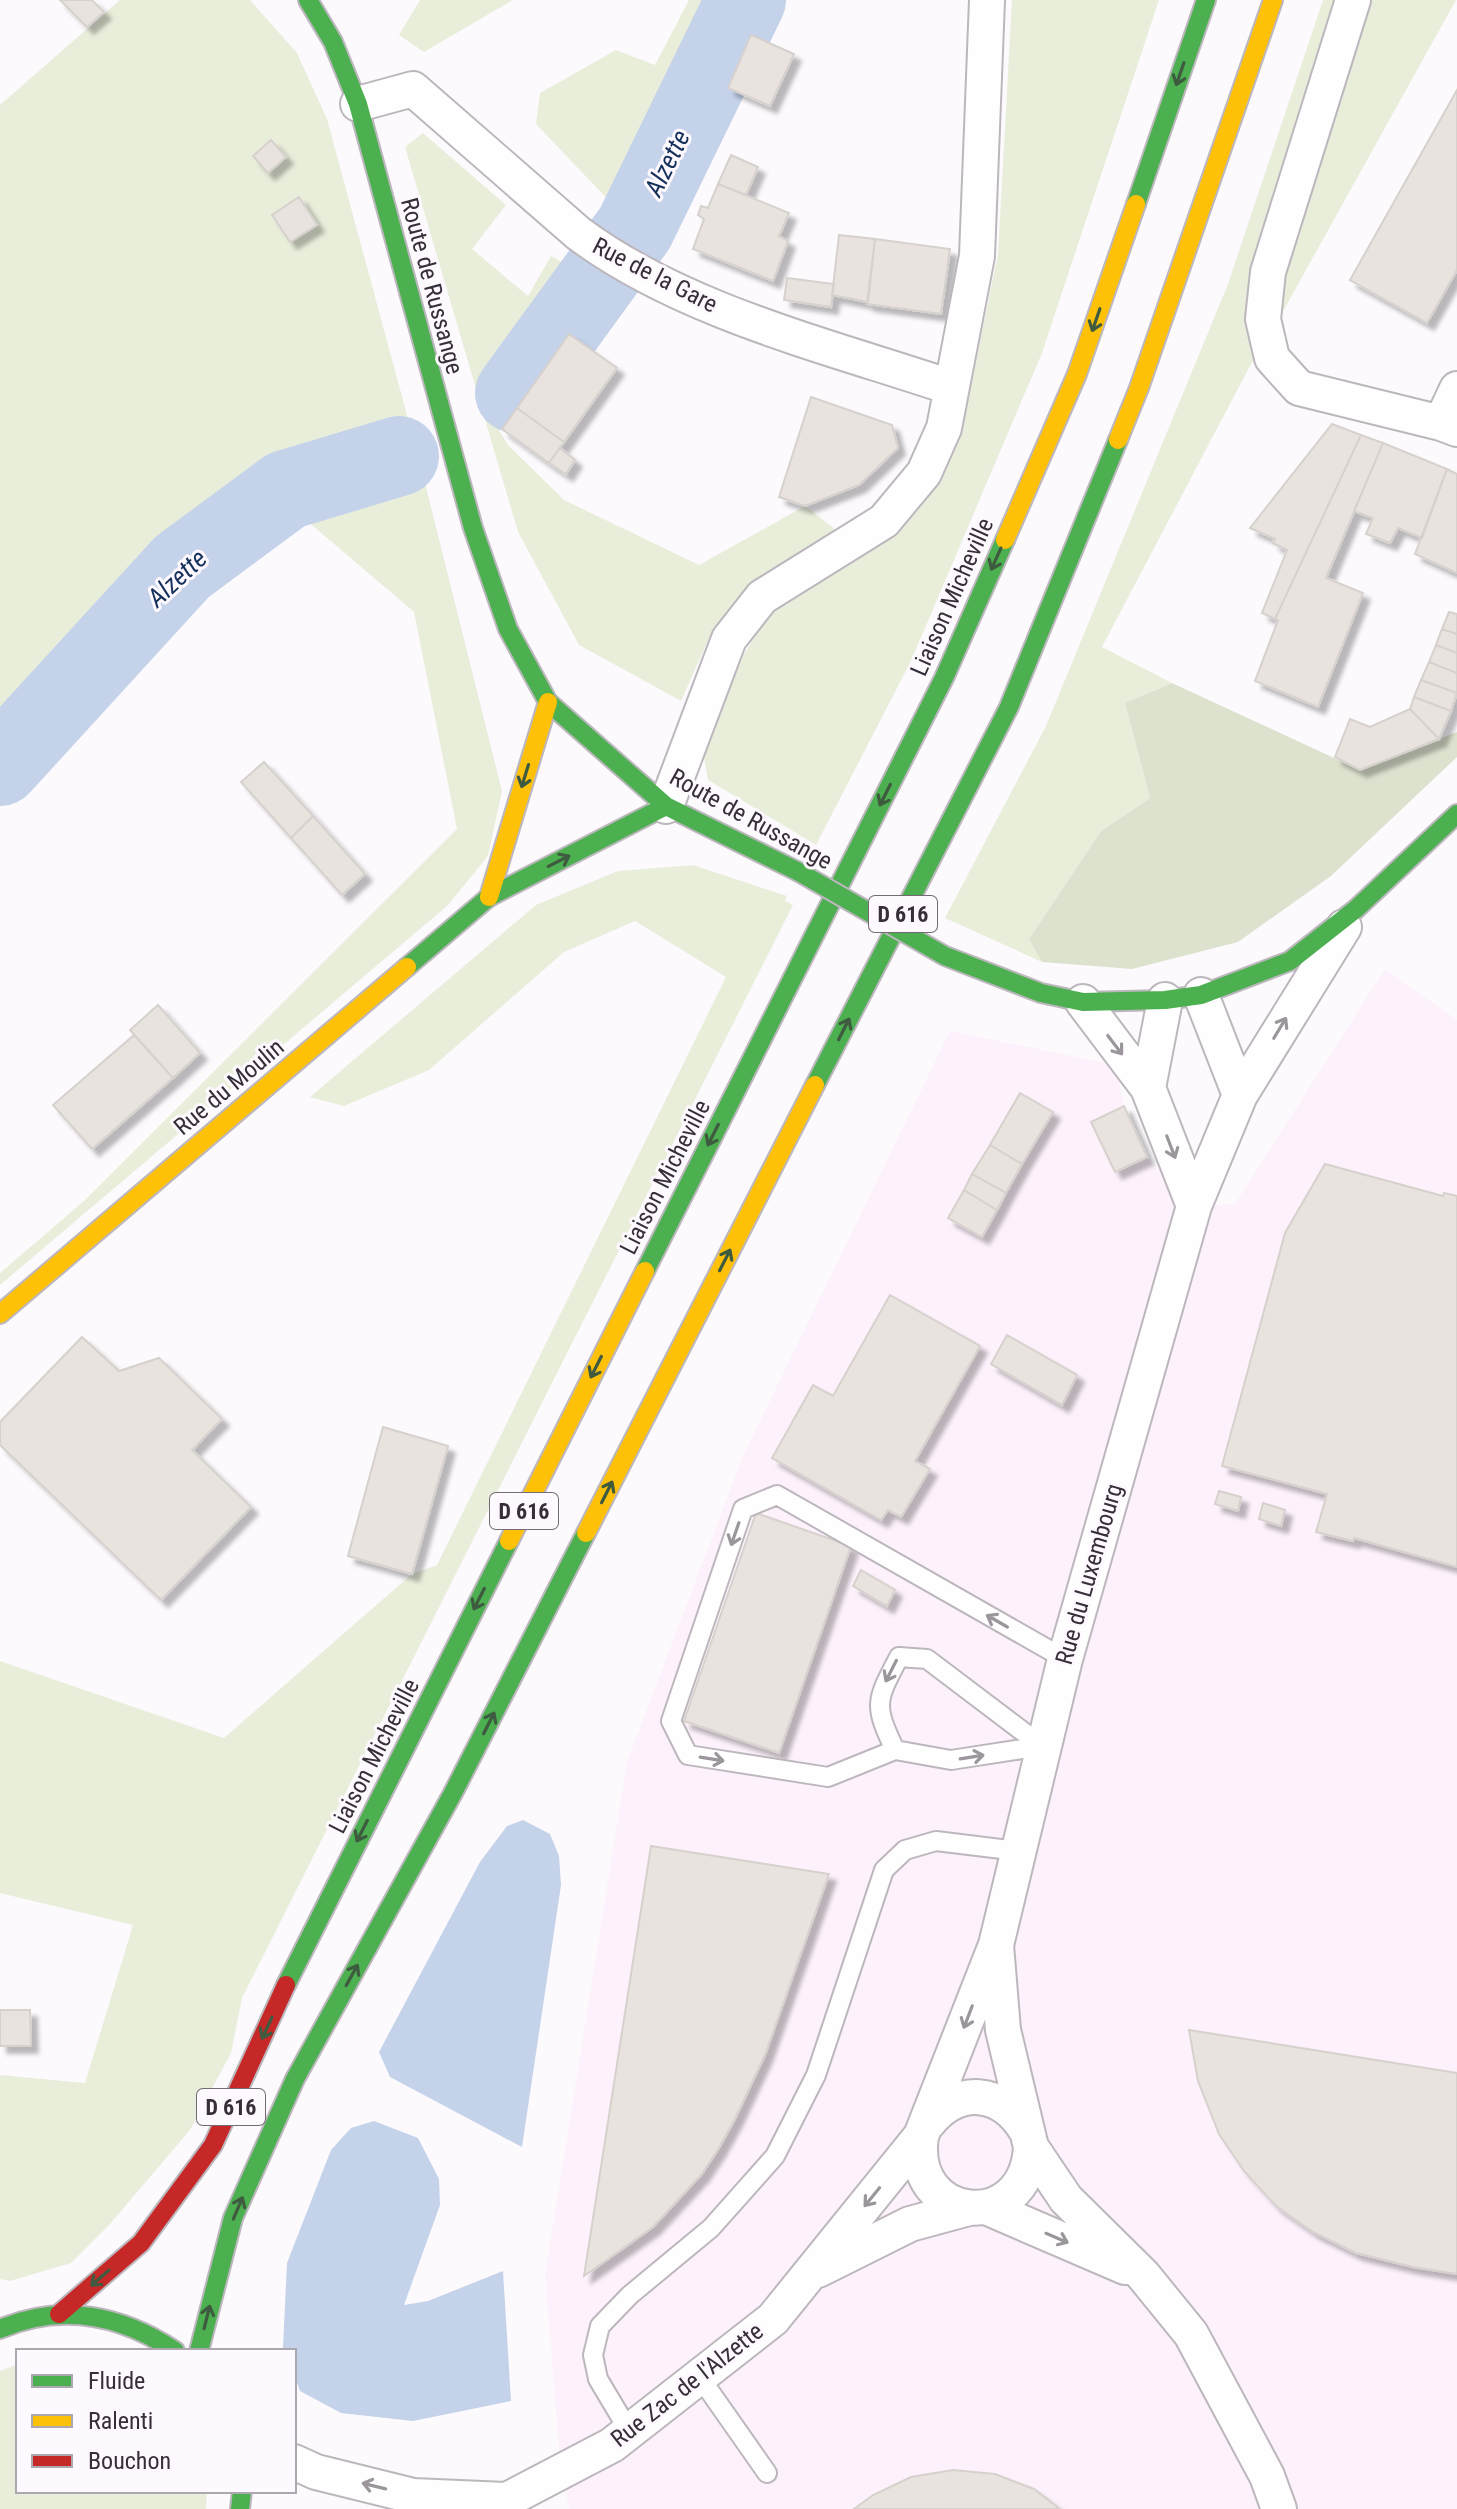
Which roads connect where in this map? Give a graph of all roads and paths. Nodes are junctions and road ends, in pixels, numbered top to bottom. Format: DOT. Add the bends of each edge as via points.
graph roads {
  1 [pos="308,0"];
  2 [pos="987,0"];
  3 [pos="1206,0"];
  4 [pos="1273,0"];
  5 [pos="1353,0"];
  6 [pos="358,104"];
  7 [pos="950,387"];
  8 [pos="1457,389"];
  9 [pos="1449,426"];
  10 [pos="548,702"];
  11 [pos="666,806"];
  12 [pos="1457,814"];
  13 [pos="489,897"];
  14 [pos="1356,909"];
  15 [pos="1201,995"];
  16 [pos="1165,1000"];
  17 [pos="1083,1002"];
  18 [pos="1148,1088"];
  19 [pos="1240,1095"];
  20 [pos="1194,1206"];
  21 [pos="0,1314"];
  22 [pos="1065,1659"];
  23 [pos="1042,1746"];
  24 [pos="895,1750"];
  25 [pos="1018,1851"];
  26 [pos="996,1945"];
  27 [pos="924,2130"];
  28 [pos="1029,2138"];
  29 [pos="977,2208"];
  30 [pos="809,2274"];
  31 [pos="1143,2275"];
  32 [pos="59,2314"];
  33 [pos="3,2324"];
  34 [pos="172,2349"];
  35 [pos="200,2349"];
  36 [pos="699,2376"];
  37 [pos="629,2431"];
  38 [pos="296,2463"];
  39 [pos="767,2473"];
  40 [pos="494,2504"];
  41 [pos="1279,2509"];
  1 -- 6 [label="main road, Route de Russange" via="333,42"];
  2 -- 7 [label="street" via="977,256"];
  3 -- 32 [label="main road, Liaison Micheville / D 616, one-way" via="1077,374 944,678 299,1957 213,2145 141,2243"];
  35 -- 4 [label="main road, D 616, one-way" via="233,2218 295,2079 453,1793 1009,707 1139,388"];
  5 -- 9 [label="street" via="1268,272 1263,319 1272,358 1299,388"];
  6 -- 7 [label="street, Rue de la Gare" via="413,89 578,233 616,259 716,309"];
  6 -- 10 [label="main road, Route de Russange" via="473,528 508,629"];
  7 -- 11 [label="street" via="944,428 924,473 884,521 762,597 729,639"];
  8 -- 9 [label="street"];
  10 -- 11 [label="main road, Route de Russange"];
  10 -- 13 [label="main road, one-way"];
  13 -- 11 [label="main road, Rue du Moulin, one-way"];
  11 -- 17 [label="main road, Route de Russange, bridge" via="799,872 945,956 1041,993"];
  12 -- 14 [label="main road, Route de Russange"];
  13 -- 21 [label="main road, Rue du Moulin"];
  14 -- 15 [label="main road, Route de Russange" via="1290,961"];
  19 -- 14 [label="street, Rue du Luxembourg, one-way"];
  15 -- 16 [label="main road, Route de Russange"];
  15 -- 19 [label="street"];
  16 -- 17 [label="main road, Route de Russange"];
  16 -- 18 [label="street"];
  17 -- 18 [label="street, one-way"];
  18 -- 20 [label="street, one-way"];
  19 -- 20 [label="street, Rue du Luxembourg"];
  20 -- 22 [label="street, Rue du Luxembourg"];
  22 -- 23 [label="street, Rue du Luxembourg"];
  22 -- 24 [label="lane, one-way" via="777,1495 743,1509 671,1721 688,1755 828,1777"];
  24 -- 23 [label="lane, one-way" via="951,1760"];
  23 -- 24 [label="lane, one-way" via="927,1659 899,1657 879,1694 882,1722"];
  23 -- 25 [label="street, Rue du Luxembourg"];
  25 -- 26 [label="street, Rue du Luxembourg"];
  25 -- 37 [label="lane" via="936,1841 905,1850 884,1870 816,2075 775,2156 711,2228 600,2326 593,2355 598,2379"];
  26 -- 27 [label="street, one-way"];
  26 -- 28 [label="street" via="1003,2030"];
  27 -- 28 [label="street" via="937,2111 952,2102 987,2097 1017,2114"];
  27 -- 29 [label="street" via="919,2152 928,2183 953,2204"];
  27 -- 30 [label="street, Rue Zac de l'Alzette, one-way"];
  28 -- 29 [label="street" via="1030,2165 1019,2186 1001,2202"];
  28 -- 31 [label="street" via="1066,2199"];
  29 -- 30 [label="street, Rue Zac de l'Alzette" via="910,2224"];
  29 -- 31 [label="street, one-way"];
  30 -- 36 [label="street, Rue Zac de l'Alzette" via="773,2319"];
  31 -- 41 [label="street" via="1191,2334 1267,2476"];
  32 -- 33 [label="main road"];
  32 -- 34 [label="main road" via="109,2318 155,2335"];
  36 -- 37 [label="street, Rue Zac de l'Alzette"];
  36 -- 39 [label="lane"];
  37 -- 40 [label="street, Rue Zac de l'Alzette" via="612,2445"];
  40 -- 38 [label="street, one-way" via="413,2496"];
}
